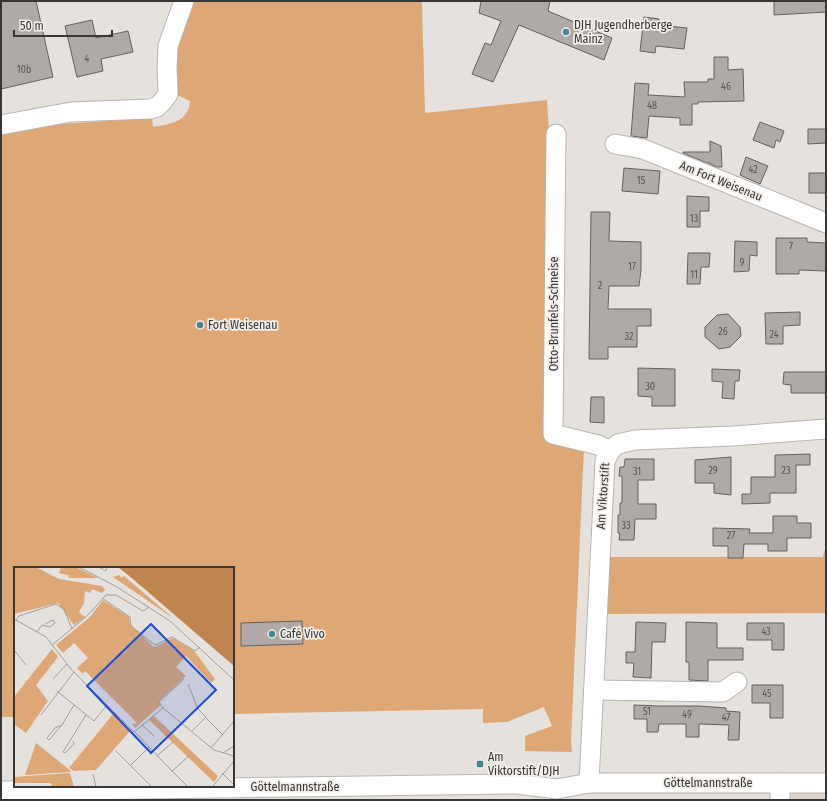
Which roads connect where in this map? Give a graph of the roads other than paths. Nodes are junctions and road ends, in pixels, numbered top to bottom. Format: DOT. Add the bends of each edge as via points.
graph roads {
  1 [pos="184,1"];
  2 [pos="1,125"];
  3 [pos="556,134"];
  4 [pos="615,144"];
  5 [pos="826,223"];
  6 [pos="826,429"];
  7 [pos="610,451"];
  8 [pos="737,682"];
  9 [pos="594,690"];
  10 [pos="589,783"];
  11 [pos="826,783"];
  12 [pos="1,791"];
  13 [pos="780,791"];
  14 [pos="246,794"];
  1 -- 2 [label="street" via="168,46 168,94 157,107 71,112"];
  3 -- 7 [label="street, Otto-Brunfels-Schneise" via="553,434 598,445"];
  4 -- 5 [label="street, Am Fort Weisenau" via="643,149"];
  6 -- 7 [label="street, Am Viktorstift" via="635,440 618,444"];
  7 -- 9 [label="street, Am Viktorstift" via="604,469"];
  8 -- 9 [label="street" via="723,692"];
  9 -- 10 [label="street, Am Viktorstift"];
  10 -- 13 [label="street, Göttelmannstraße"];
  10 -- 14 [label="street, Göttelmannstraße" via="557,778 517,784 367,787"];
  11 -- 13 [label="street, Göttelmannstraße"];
  12 -- 14 [label="street, Göttelmannstraße"];
}
